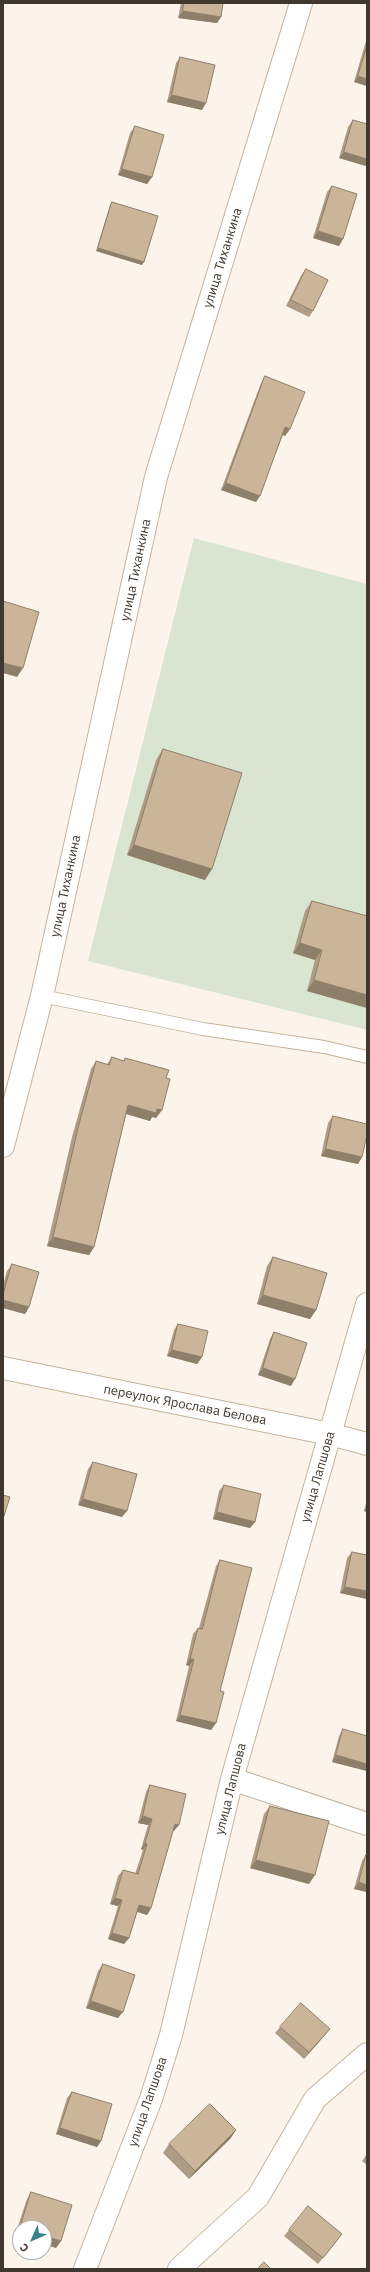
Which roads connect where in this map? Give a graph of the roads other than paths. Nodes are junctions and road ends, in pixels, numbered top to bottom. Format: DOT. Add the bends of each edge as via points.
graph roads {
  1 [pos="301,3"];
  2 [pos="42,996"];
  3 [pos="367,1057"];
  4 [pos="3,1146"];
  5 [pos="367,1304"];
  6 [pos="3,1368"];
  7 [pos="330,1434"];
  8 [pos="367,1444"];
  9 [pos="232,1779"];
  10 [pos="367,1824"];
  11 [pos="367,2054"];
  12 [pos="84,2269"];
  13 [pos="179,2269"];
  1 -- 2 [label="street, улица Тиханкина" via="156,477"];
  2 -- 3 [label="lane" via="203,1029 324,1046"];
  2 -- 4 [label="street, улица Тиханкина"];
  5 -- 7 [label="street, улица Лапшова"];
  6 -- 7 [label="street, переулок Ярослава Белова"];
  7 -- 8 [label="street, переулок Ярослава Белова"];
  7 -- 9 [label="street, улица Лапшова"];
  9 -- 10 [label="street"];
  9 -- 12 [label="street, улица Лапшова" via="171,2035 151,2099"];
  11 -- 13 [label="street" via="315,2099 258,2197"];
}
